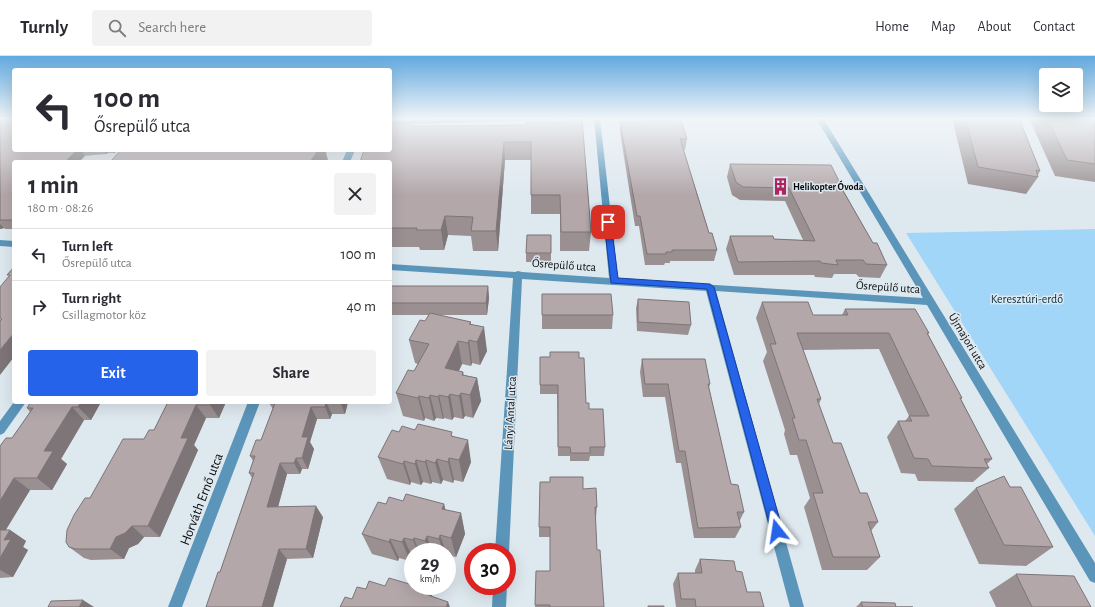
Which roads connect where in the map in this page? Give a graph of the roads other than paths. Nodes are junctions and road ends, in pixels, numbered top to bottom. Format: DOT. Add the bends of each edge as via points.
graph roads {
  1 [pos="600,144"];
  2 [pos="834,144"];
  3 [pos="0,243"];
  4 [pos="12,244"];
  5 [pos="392,267"];
  6 [pos="518,274"];
  7 [pos="614,281"];
  8 [pos="710,287"];
  9 [pos="929,302"];
  10 [pos="19,404"];
  11 [pos="253,404"];
  12 [pos="0,430"];
  13 [pos="503,543"];
  14 [pos="1095,576"];
  15 [pos="500,595"];
  16 [pos="176,607"];
  17 [pos="499,607"];
  18 [pos="797,607"];
  1 -- 7 [label="street"];
  2 -- 9 [label="street, Újmajori utca"];
  3 -- 4 [label="street"];
  5 -- 6 [label="street, Ősrepülő utca"];
  6 -- 7 [label="street, Ősrepülő utca"];
  6 -- 13 [label="street, Lányi Antal utca"];
  7 -- 8 [label="street, Ősrepülő utca"];
  8 -- 9 [label="street, Ősrepülő utca"];
  8 -- 18 [label="street"];
  9 -- 14 [label="street, Újmajori utca"];
  10 -- 12 [label="street"];
  11 -- 16 [label="street, Horváth Ernő utca"];
  15 -- 17 [label="street"];
}
